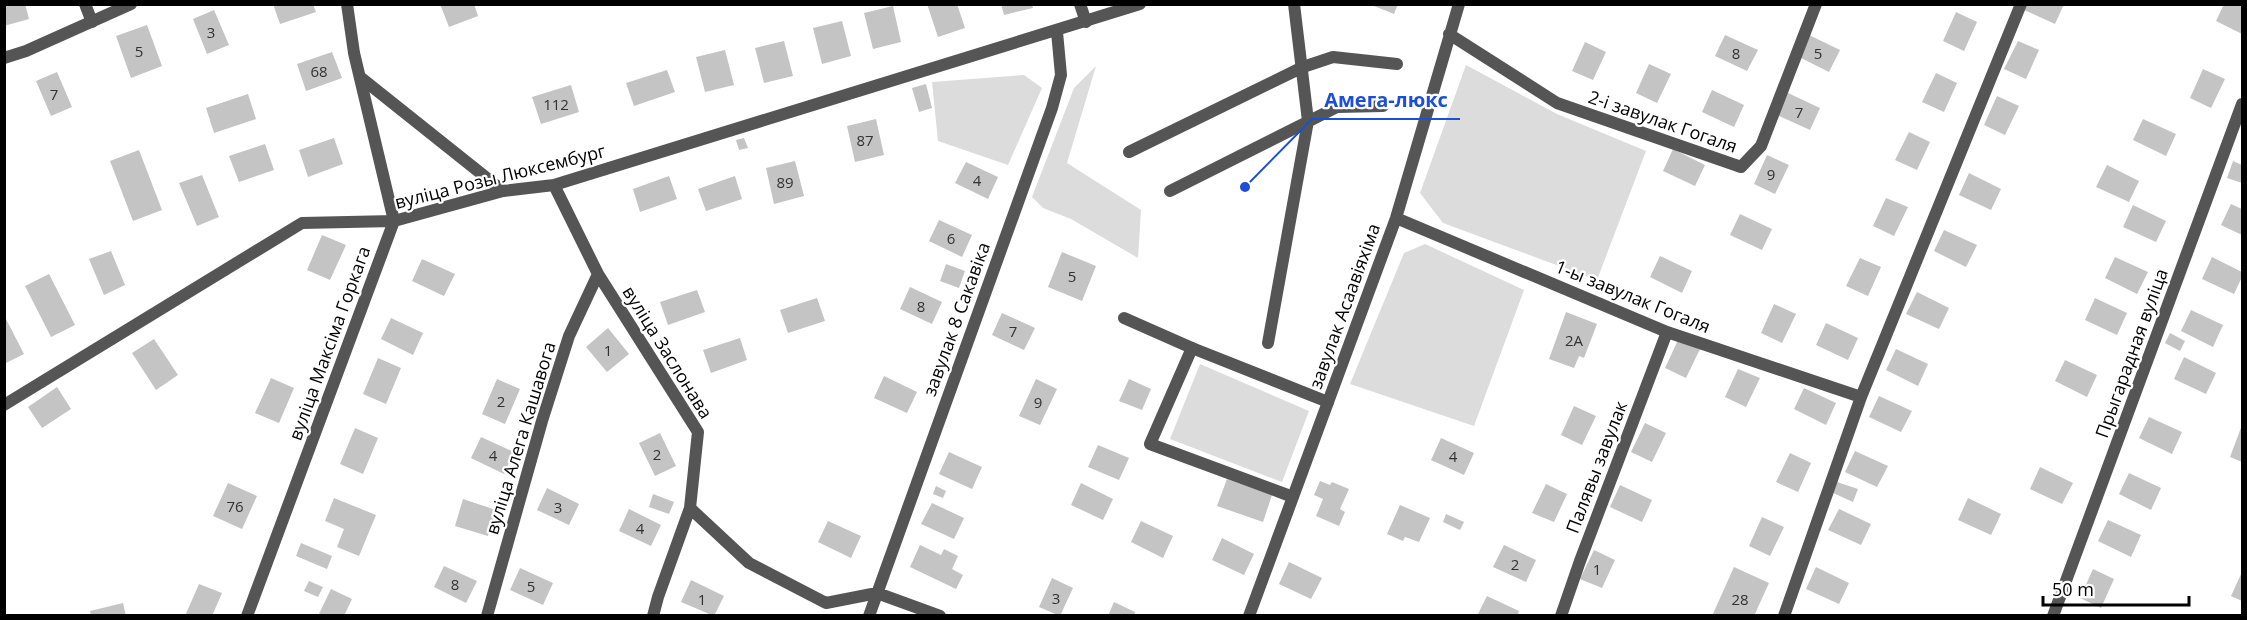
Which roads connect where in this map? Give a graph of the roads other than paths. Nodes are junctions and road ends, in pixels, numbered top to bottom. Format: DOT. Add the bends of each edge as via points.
graph roads {
  1 [pos="85,4"];
  2 [pos="131,4"];
  3 [pos="347,4"];
  4 [pos="1080,4"];
  5 [pos="1140,4"];
  6 [pos="1294,4"];
  7 [pos="1459,4"];
  8 [pos="1816,4"];
  9 [pos="2021,4"];
  10 [pos="92,22"];
  11 [pos="1086,22"];
  12 [pos="1057,32"];
  13 [pos="1449,34"];
  14 [pos="4,58"];
  15 [pos="1397,64"];
  16 [pos="1303,67"];
  17 [pos="360,77"];
  18 [pos="2242,104"];
  19 [pos="1383,106"];
  20 [pos="1308,121"];
  21 [pos="1129,152"];
  22 [pos="554,185"];
  23 [pos="503,191"];
  24 [pos="1170,191"];
  25 [pos="1396,218"];
  26 [pos="394,221"];
  27 [pos="598,274"];
  28 [pos="1124,318"];
  29 [pos="1667,332"];
  30 [pos="1268,343"];
  31 [pos="1192,348"];
  32 [pos="1862,397"];
  33 [pos="1328,402"];
  34 [pos="4,405"];
  35 [pos="1293,497"];
  36 [pos="690,508"];
  37 [pos="877,593"];
  38 [pos="247,615"];
  39 [pos="487,615"];
  40 [pos="653,615"];
  41 [pos="869,615"];
  42 [pos="940,615"];
  43 [pos="1249,615"];
  44 [pos="1561,615"];
  45 [pos="1784,615"];
  46 [pos="2053,615"];
  1 -- 10 [label="street"];
  2 -- 10 [label="street"];
  3 -- 17 [label="street"];
  4 -- 11 [label="street"];
  5 -- 11 [label="street, вуліца Розы Люксембург"];
  6 -- 16 [label="street"];
  7 -- 13 [label="street, завулак Асаавіяхіма"];
  8 -- 13 [label="street, 2-і завулак Гогаля" via="1761,146 1741,167 1557,103"];
  9 -- 32 [label="street"];
  10 -- 14 [label="street"];
  11 -- 12 [label="street, вуліца Розы Люксембург"];
  12 -- 22 [label="street, вуліца Розы Люксембург"];
  12 -- 37 [label="street, завулак 8 Сакавіка" via="1061,75 1052,108"];
  13 -- 25 [label="street, завулак Асаавіяхіма"];
  15 -- 16 [label="street" via="1333,57"];
  16 -- 20 [label="street"];
  16 -- 21 [label="street"];
  17 -- 23 [label="street"];
  17 -- 26 [label="street"];
  18 -- 46 [label="street, Прыгарадная вуліца"];
  19 -- 20 [label="street" via="1337,107"];
  20 -- 24 [label="street"];
  20 -- 30 [label="street"];
  22 -- 23 [label="street, вуліца Розы Люксембург"];
  22 -- 27 [label="street, вуліца Заслонава"];
  23 -- 26 [label="street, вуліца Розы Люксембург"];
  25 -- 29 [label="street, 1-ы завулак Гогаля"];
  25 -- 33 [label="street, завулак Асаавіяхіма"];
  26 -- 34 [label="street, вуліца Розы Люксембург" via="302,223"];
  26 -- 38 [label="street, вуліца Максіма Горкага"];
  27 -- 36 [label="street, вуліца Заслонава" via="698,432"];
  27 -- 39 [label="street, вуліца Алега Кашавога" via="569,336"];
  28 -- 31 [label="street"];
  29 -- 32 [label="street, 1-ы завулак Гогаля"];
  29 -- 44 [label="street, Палявы завулак"];
  31 -- 33 [label="street"];
  31 -- 35 [label="street" via="1150,444"];
  32 -- 45 [label="street"];
  33 -- 35 [label="street, завулак Асаавіяхіма"];
  35 -- 43 [label="street, завулак Асаавіяхіма"];
  36 -- 37 [label="street" via="748,563 826,603"];
  36 -- 40 [label="street, вуліца Заслонава"];
  37 -- 41 [label="street, завулак 8 Сакавіка"];
  37 -- 42 [label="street"];
}
